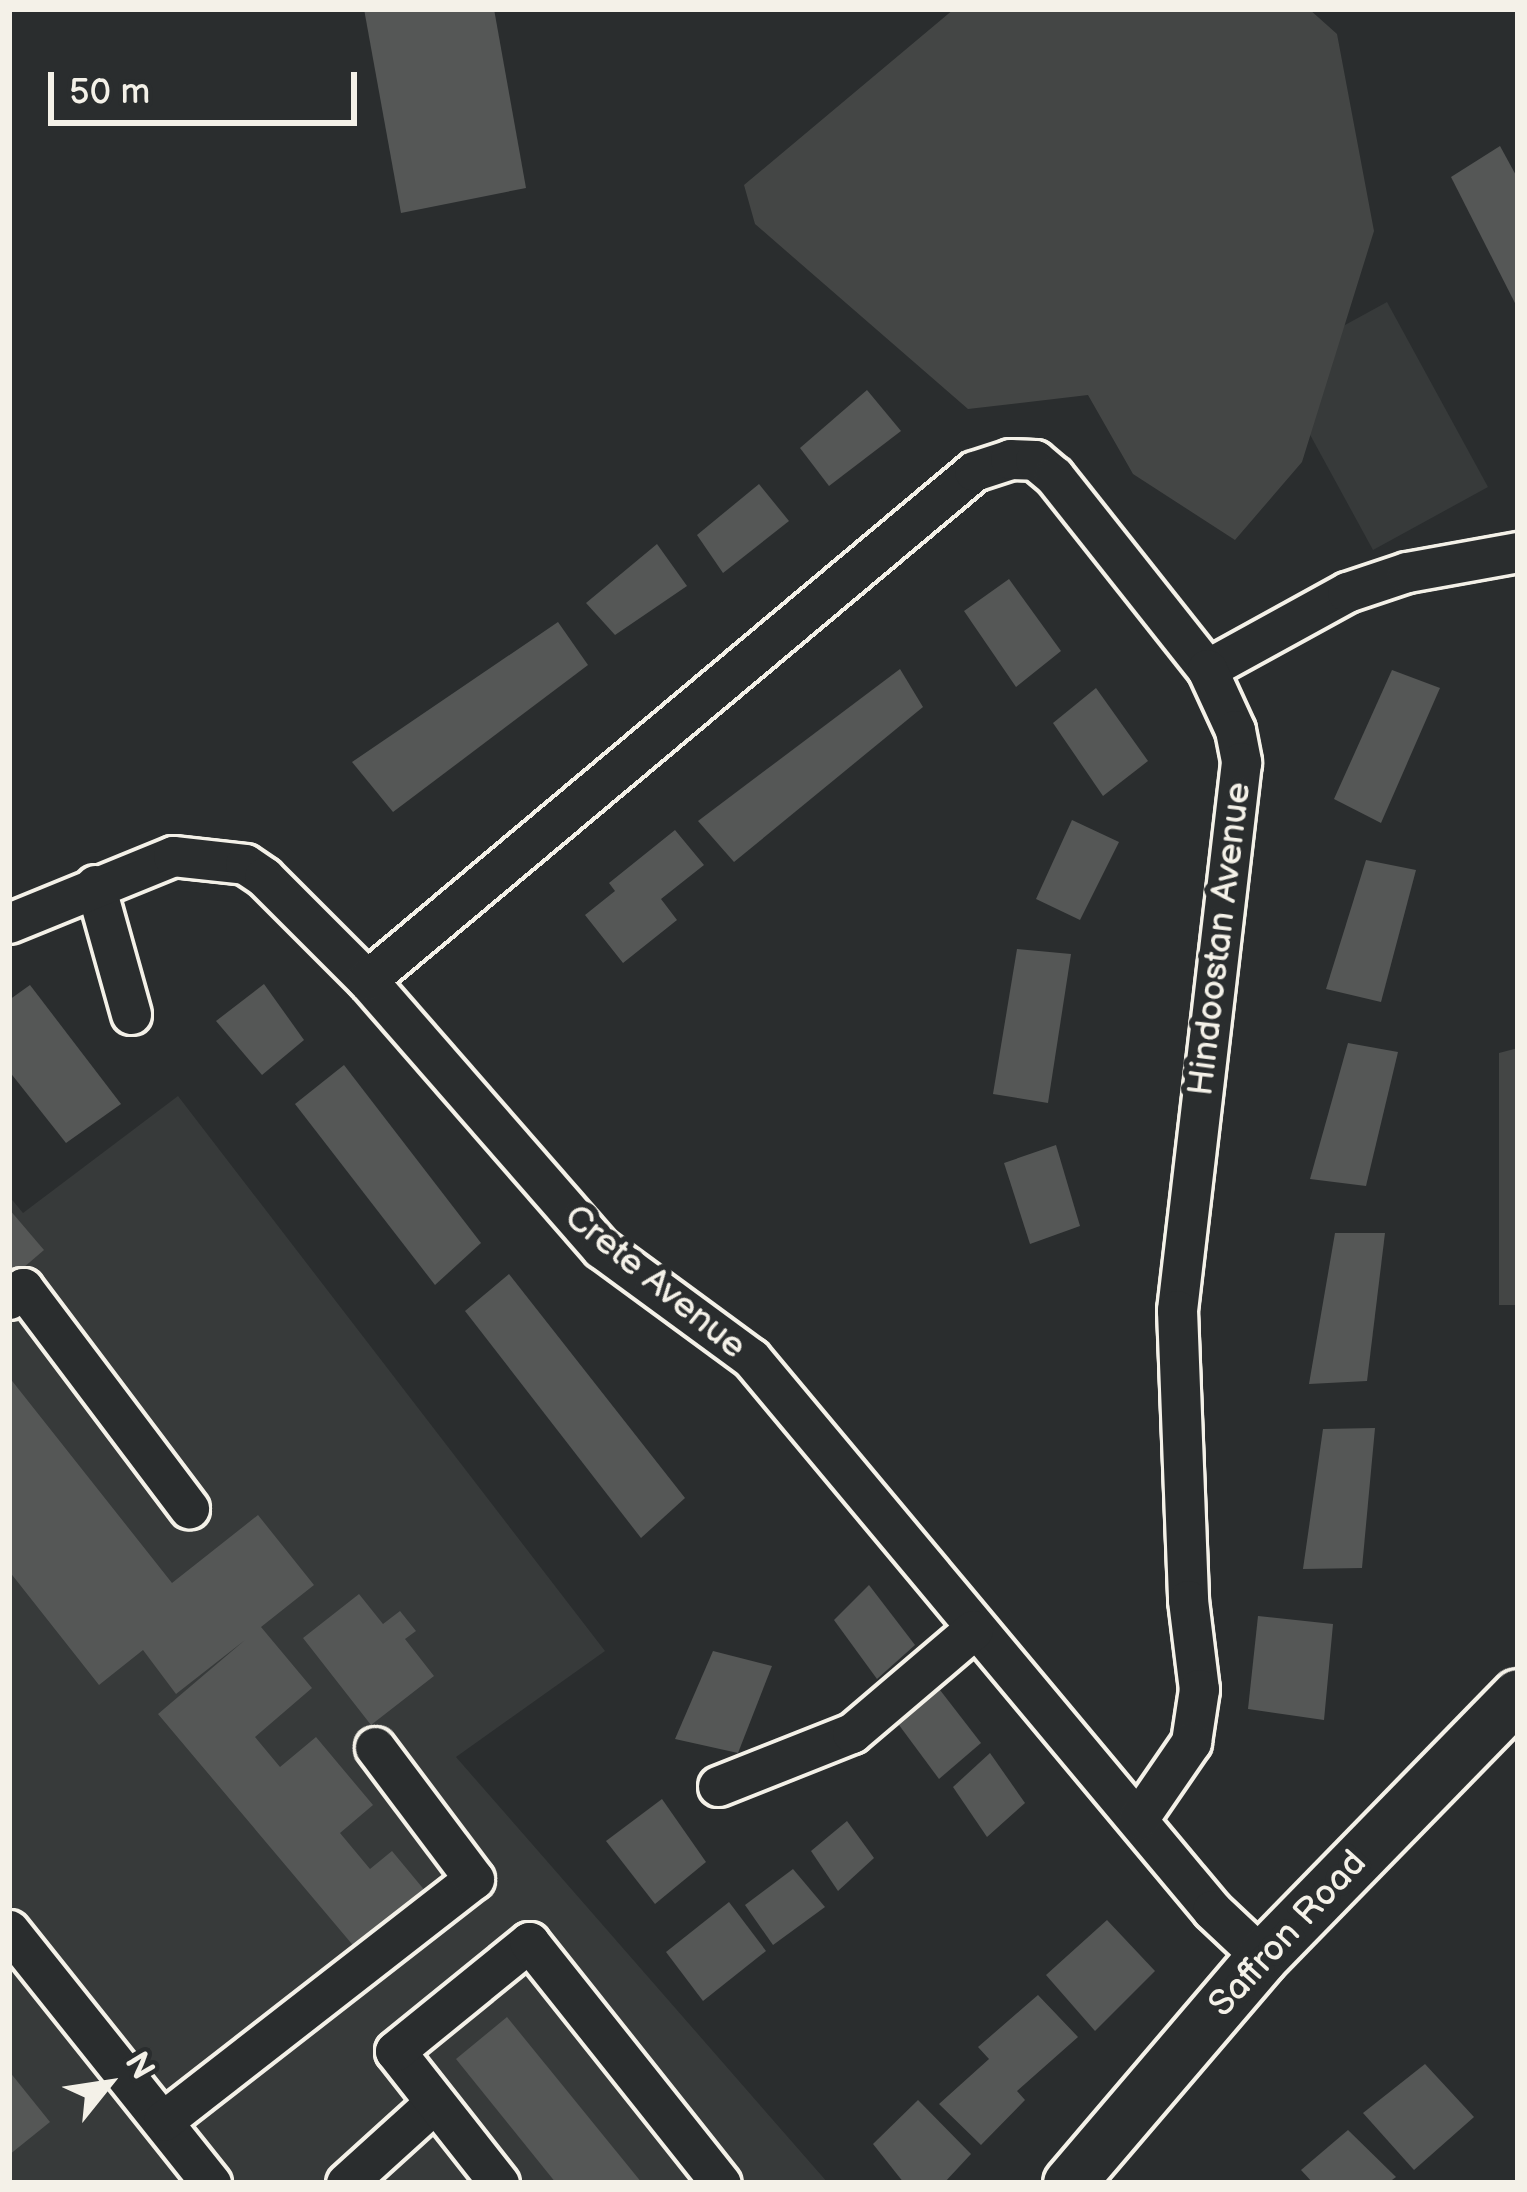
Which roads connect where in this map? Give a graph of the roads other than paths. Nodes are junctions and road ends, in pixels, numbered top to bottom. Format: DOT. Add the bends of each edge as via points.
graph roads {
  1 [pos="1518,552"];
  2 [pos="1207,669"];
  3 [pos="95,885"];
  4 [pos="9,923"];
  5 [pos="367,980"];
  6 [pos="131,1015"];
  7 [pos="9,1299"];
  8 [pos="189,1508"];
  9 [pos="974,1630"];
  10 [pos="1518,1695"];
  11 [pos="375,1747"];
  12 [pos="718,1786"];
  13 [pos="1138,1819"];
  14 [pos="9,1930"];
  15 [pos="1262,1957"];
  16 [pos="433,2104"];
  17 [pos="163,2121"];
  18 [pos="211,2183"];
  19 [pos="346,2183"];
  20 [pos="499,2183"];
  21 [pos="721,2183"];
  22 [pos="1069,2183"];
  1 -- 2 [label="street" via="1347,592"];
  2 -- 5 [label="street, Hindoostan Avenue" via="1054,476 1035,460 974,472"];
  2 -- 13 [label="street, Hindoostan Avenue" via="1241,762 1177,1310 1199,1689 1191,1742"];
  3 -- 4 [label="street, Crete Avenue"];
  3 -- 5 [label="street, Crete Avenue" via="172,856 245,864"];
  3 -- 6 [label="street"];
  5 -- 9 [label="street, Crete Avenue" via="601,1248 752,1358"];
  7 -- 8 [label="street" via="23,1288"];
  9 -- 12 [label="street" via="852,1733"];
  9 -- 13 [label="street, Crete Avenue"];
  10 -- 15 [label="main road, Saffron Road"];
  11 -- 17 [label="street" via="474,1879"];
  13 -- 15 [label="street, Crete Avenue"];
  14 -- 17 [label="street"];
  15 -- 22 [label="main road, Saffron Road"];
  16 -- 19 [label="street"];
  16 -- 20 [label="street"];
  16 -- 21 [label="street" via="394,2051 529,1942"];
  17 -- 18 [label="street"];
}
